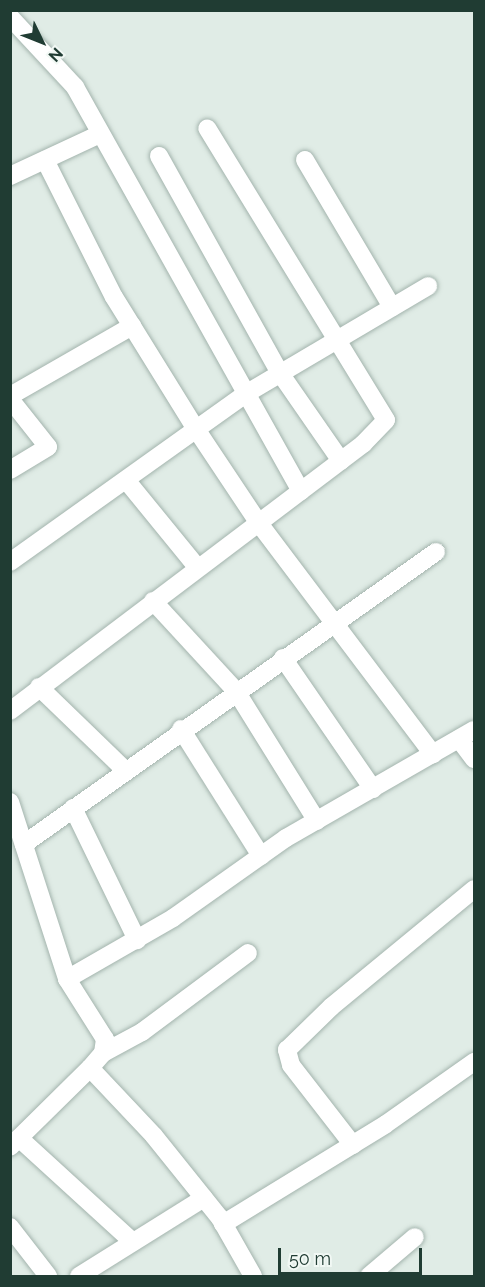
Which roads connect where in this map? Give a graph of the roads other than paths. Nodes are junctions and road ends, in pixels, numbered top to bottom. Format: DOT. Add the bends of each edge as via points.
graph roads {
  1 [pos="10,17"];
  2 [pos="207,128"];
  3 [pos="100,134"];
  4 [pos="159,156"];
  5 [pos="45,160"];
  6 [pos="305,160"];
  7 [pos="10,176"];
  8 [pos="428,286"];
  9 [pos="392,307"];
  10 [pos="132,326"];
  11 [pos="337,339"];
  12 [pos="280,373"];
  13 [pos="244,395"];
  14 [pos="10,398"];
  15 [pos="196,429"];
  16 [pos="340,461"];
  17 [pos="10,470"];
  18 [pos="126,480"];
  19 [pos="301,490"];
  20 [pos="258,522"];
  21 [pos="436,552"];
  22 [pos="10,562"];
  23 [pos="197,567"];
  24 [pos="153,601"];
  25 [pos="334,623"];
  26 [pos="283,658"];
  27 [pos="39,687"];
  28 [pos="236,691"];
  29 [pos="10,711"];
  30 [pos="181,729"];
  31 [pos="466,735"];
  32 [pos="433,754"];
  33 [pos="474,759"];
  34 [pos="125,770"];
  35 [pos="373,789"];
  36 [pos="10,802"];
  37 [pos="73,808"];
  38 [pos="317,821"];
  39 [pos="24,844"];
  40 [pos="261,856"];
  41 [pos="474,889"];
  42 [pos="137,940"];
  43 [pos="248,953"];
  44 [pos="67,979"];
  45 [pos="103,1053"];
  46 [pos="474,1062"];
  47 [pos="90,1068"];
  48 [pos="15,1142"];
  49 [pos="353,1145"];
  50 [pos="204,1198"];
  51 [pos="223,1224"];
  52 [pos="10,1227"];
  53 [pos="415,1237"];
  54 [pos="133,1242"];
  55 [pos="245,1273"];
  56 [pos="48,1276"];
  57 [pos="79,1276"];
  58 [pos="369,1276"];
  1 -- 3 [label="street" via="63,69"];
  2 -- 11 [label="street"];
  3 -- 5 [label="street"];
  3 -- 13 [label="street"];
  4 -- 12 [label="street"];
  5 -- 7 [label="street"];
  5 -- 10 [label="street"];
  6 -- 9 [label="street"];
  8 -- 9 [label="street"];
  9 -- 11 [label="street"];
  10 -- 14 [label="street"];
  10 -- 15 [label="street"];
  11 -- 12 [label="street"];
  11 -- 16 [label="street" via="386,420"];
  12 -- 13 [label="street"];
  12 -- 16 [label="street"];
  13 -- 15 [label="street"];
  13 -- 19 [label="street"];
  14 -- 17 [label="street" via="48,447"];
  15 -- 18 [label="street"];
  15 -- 20 [label="street"];
  16 -- 19 [label="street"];
  18 -- 22 [label="street"];
  18 -- 23 [label="street"];
  19 -- 20 [label="street"];
  20 -- 23 [label="street"];
  20 -- 25 [label="street"];
  21 -- 25 [label="street"];
  23 -- 24 [label="street"];
  24 -- 27 [label="street"];
  24 -- 28 [label="street"];
  25 -- 26 [label="street"];
  25 -- 32 [label="street"];
  26 -- 28 [label="street"];
  26 -- 35 [label="street"];
  27 -- 29 [label="street"];
  27 -- 34 [label="street"];
  28 -- 30 [label="street"];
  28 -- 38 [label="street"];
  30 -- 34 [label="street"];
  30 -- 40 [label="street"];
  31 -- 32 [label="street"];
  31 -- 33 [label="street"];
  32 -- 35 [label="street"];
  34 -- 37 [label="street"];
  35 -- 38 [label="street"];
  36 -- 39 [label="street"];
  37 -- 39 [label="street"];
  37 -- 42 [label="street"];
  38 -- 40 [label="street"];
  39 -- 44 [label="street"];
  40 -- 42 [label="street"];
  41 -- 49 [label="street" via="331,1007 287,1050 291,1065"];
  42 -- 44 [label="street"];
  43 -- 45 [label="street" via="142,1032"];
  44 -- 45 [label="street" via="105,1040"];
  45 -- 47 [label="street"];
  46 -- 49 [label="street"];
  47 -- 48 [label="street"];
  47 -- 50 [label="street"];
  48 -- 54 [label="street"];
  49 -- 51 [label="street"];
  50 -- 51 [label="street"];
  50 -- 54 [label="street"];
  51 -- 55 [label="street"];
  52 -- 56 [label="street"];
  53 -- 58 [label="street"];
  54 -- 57 [label="street"];
}
